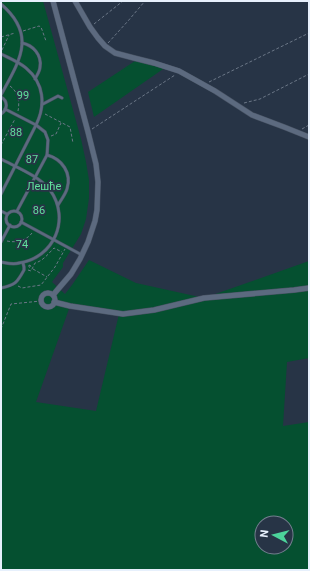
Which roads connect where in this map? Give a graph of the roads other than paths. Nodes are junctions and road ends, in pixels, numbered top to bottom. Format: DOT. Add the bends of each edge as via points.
graph roads {
  1 [pos="53,1"];
  2 [pos="75,1"];
  3 [pos="1,4"];
  4 [pos="22,43"];
  5 [pos="1,53"];
  6 [pos="18,63"];
  7 [pos="35,79"];
  8 [pos="1,96"];
  9 [pos="62,98"];
  10 [pos="42,104"];
  11 [pos="6,109"];
  12 [pos="1,114"];
  13 [pos="36,125"];
  14 [pos="309,137"];
  15 [pos="47,155"];
  16 [pos="1,159"];
  17 [pos="15,167"];
  18 [pos="35,178"];
  19 [pos="1,194"];
  20 [pos="57,206"];
  21 [pos="1,211"];
  22 [pos="17,211"];
  23 [pos="7,214"];
  24 [pos="21,222"];
  25 [pos="10,225"];
  26 [pos="54,240"];
  27 [pos="2,241"];
  28 [pos="82,255"];
  29 [pos="1,262"];
  30 [pos="23,263"];
  31 [pos="1,288"];
  32 [pos="309,288"];
  33 [pos="53,295"];
  34 [pos="54,302"];
  1 -- 28 [label="street" via="96,164 97,210"];
  2 -- 14 [label="street" via="104,46 116,53 189,76 252,115"];
  3 -- 4 [label="lane" via="16,20"];
  4 -- 6 [label="lane"];
  4 -- 7 [label="lane" via="31,46 40,60 40,71"];
  5 -- 6 [label="lane"];
  6 -- 7 [label="lane"];
  6 -- 8 [label="lane"];
  7 -- 10 [label="lane"];
  8 -- 11 [label="lane" via="5,100"];
  9 -- 10 [label="lane" via="58,96"];
  10 -- 13 [label="lane"];
  11 -- 12 [label="lane"];
  11 -- 13 [label="lane"];
  13 -- 15 [label="lane" via="47,137"];
  13 -- 17 [label="lane"];
  15 -- 18 [label="lane"];
  15 -- 20 [label="lane" via="64,165 67,173 67,189"];
  16 -- 17 [label="lane"];
  17 -- 18 [label="lane"];
  17 -- 19 [label="lane"];
  18 -- 20 [label="lane" via="50,190"];
  18 -- 22 [label="lane"];
  20 -- 26 [label="lane" via="59,224"];
  21 -- 23 [label="lane"];
  22 -- 23 [label="lane"];
  22 -- 24 [label="lane" via="21,216"];
  23 -- 25 [label="lane" via="6,222"];
  24 -- 25 [label="lane" via="17,226"];
  24 -- 26 [label="lane"];
  25 -- 27 [label="lane"];
  26 -- 28 [label="lane"];
  26 -- 30 [label="lane" via="37,257"];
  28 -- 33 [label="street" via="71,274"];
  29 -- 30 [label="lane"];
  30 -- 31 [label="lane" via="24,270 17,281"];
  32 -- 34 [label="street" via="204,298 154,310 123,314"];
  33 -- 34 [label="street"];
  33 -- 34 [label="street" via="46,293 41,301 46,307"];
}
